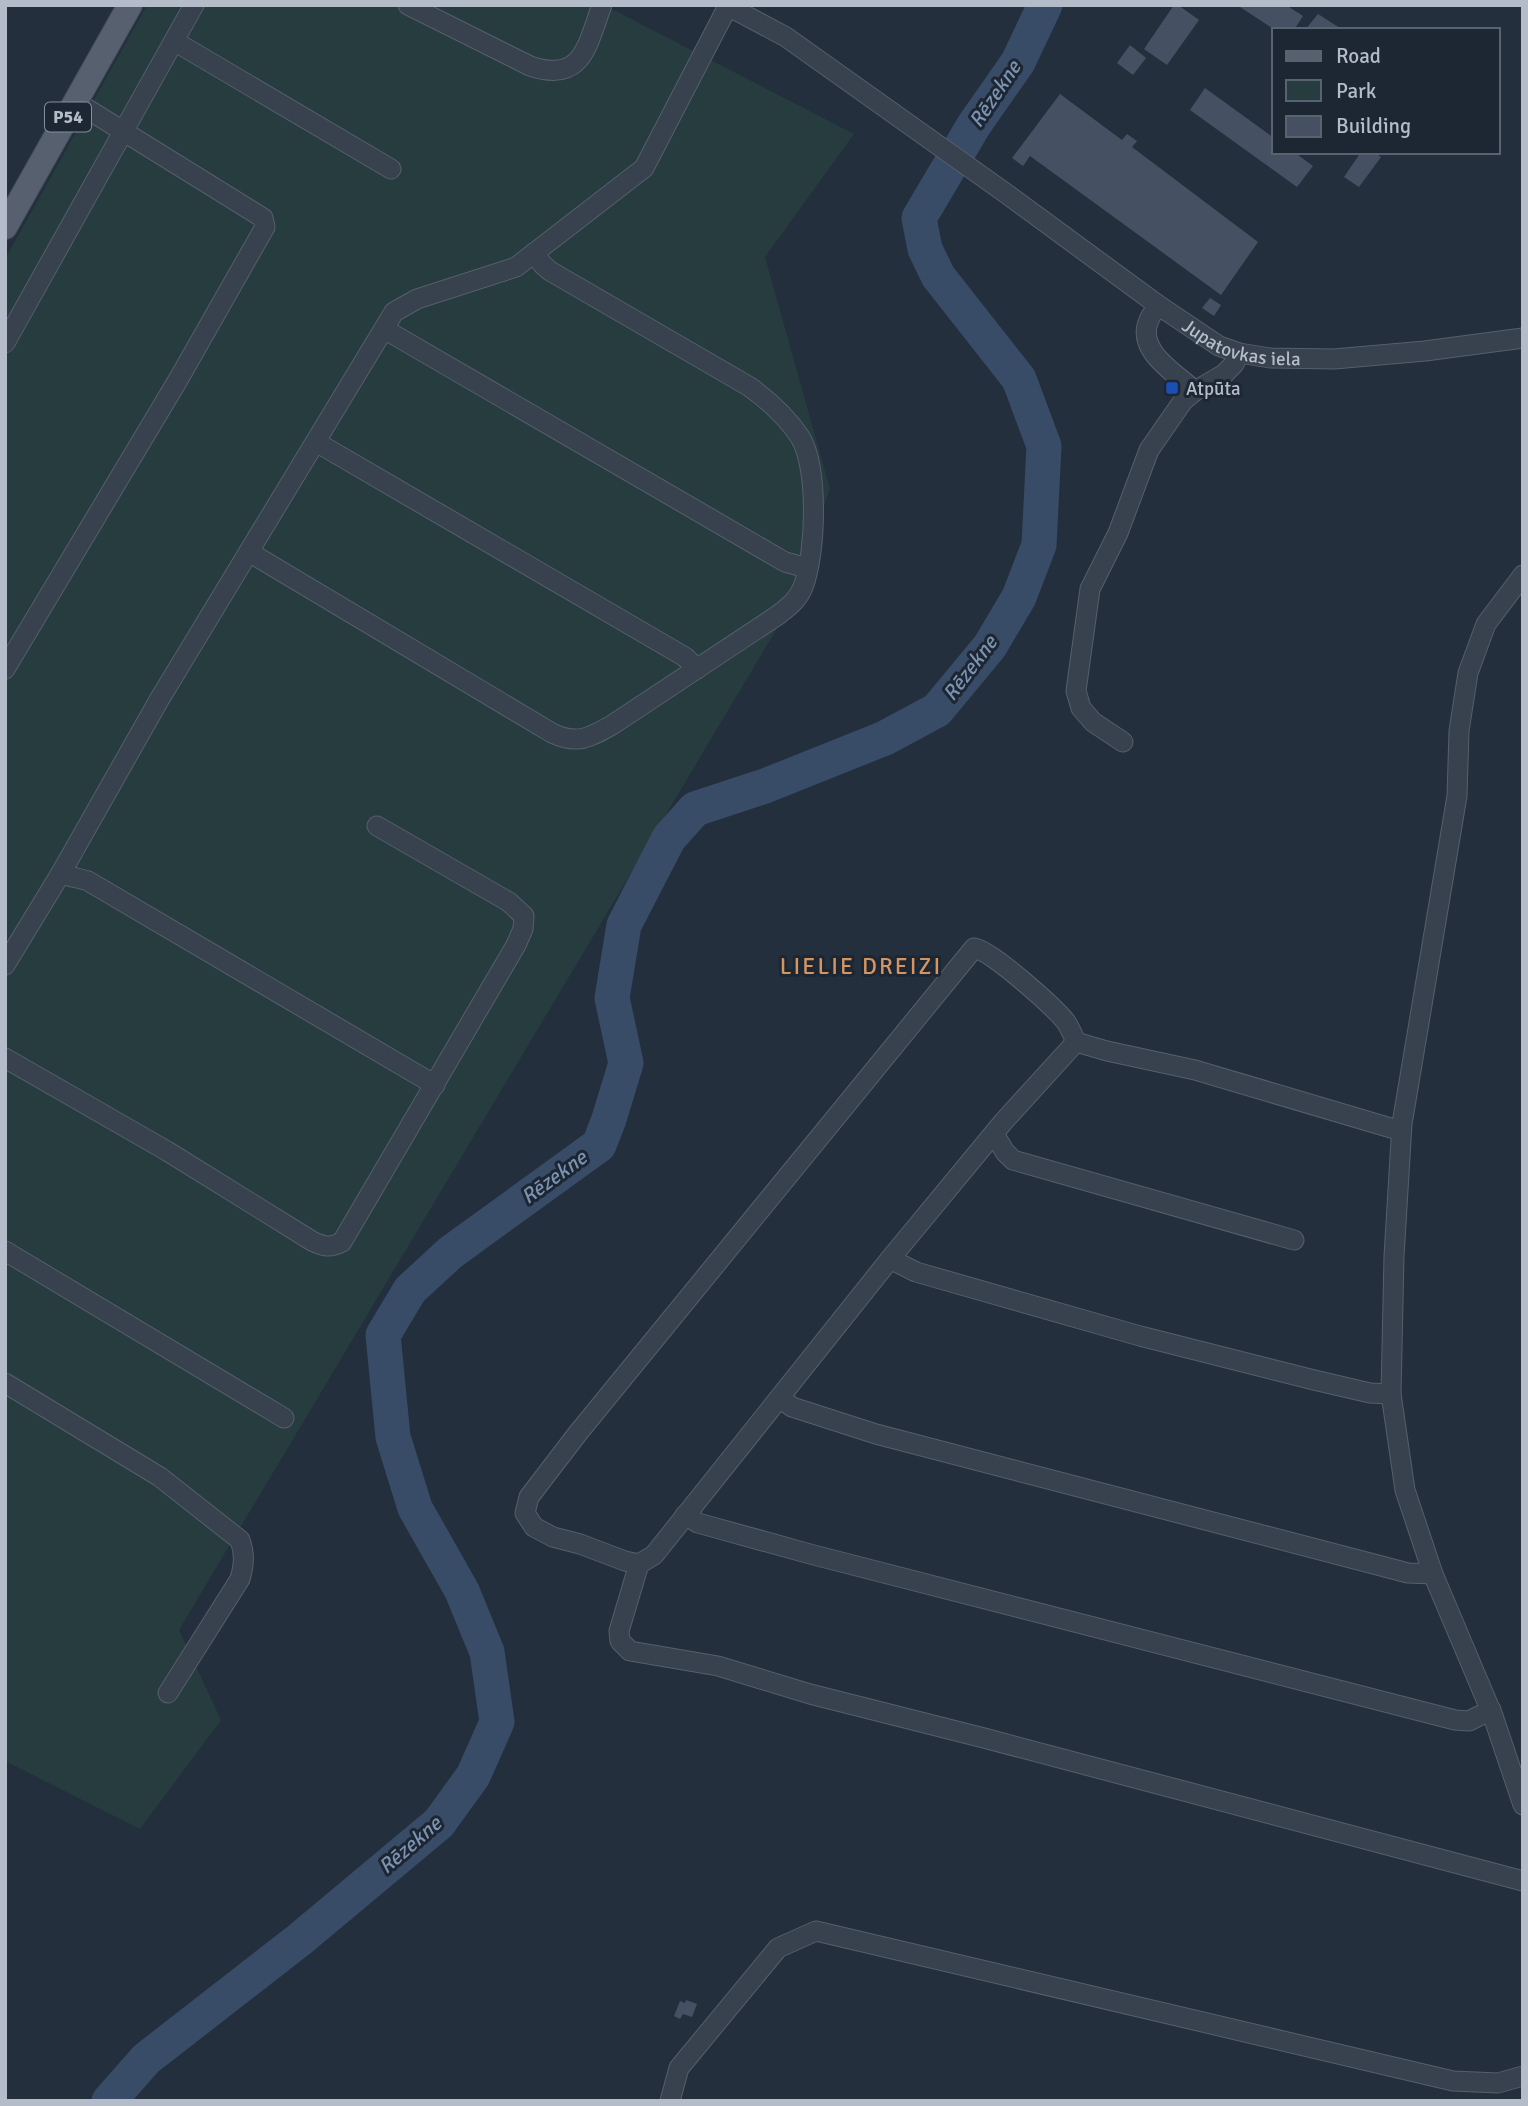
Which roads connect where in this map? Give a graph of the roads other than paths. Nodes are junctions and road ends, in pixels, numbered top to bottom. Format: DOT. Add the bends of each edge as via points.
graph roads {
  1 [pos="130,5"];
  2 [pos="194,5"];
  3 [pos="408,5"];
  4 [pos="602,5"];
  5 [pos="727,6"];
  6 [pos="174,41"];
  7 [pos="76,102"];
  8 [pos="123,133"];
  9 [pos="391,169"];
  10 [pos="5,227"];
  11 [pos="534,253"];
  12 [pos="1158,305"];
  13 [pos="384,329"];
  14 [pos="1523,338"];
  15 [pos="5,343"];
  16 [pos="1239,353"];
  17 [pos="1195,391"];
  18 [pos="316,442"];
  19 [pos="249,552"];
  20 [pos="807,568"];
  21 [pos="1523,575"];
  22 [pos="5,669"];
  23 [pos="697,669"];
  24 [pos="1123,742"];
  25 [pos="377,827"];
  26 [pos="61,873"];
  27 [pos="5,965"];
  28 [pos="1076,1042"];
  29 [pos="5,1058"];
  30 [pos="435,1086"];
  31 [pos="1401,1131"];
  32 [pos="994,1134"];
  33 [pos="1294,1240"];
  34 [pos="5,1251"];
  35 [pos="890,1259"];
  36 [pos="5,1383"];
  37 [pos="1391,1394"];
  38 [pos="779,1398"];
  39 [pos="284,1419"];
  40 [pos="685,1515"];
  41 [pos="639,1564"];
  42 [pos="1433,1574"];
  43 [pos="168,1693"];
  44 [pos="1491,1710"];
  45 [pos="1523,1805"];
  46 [pos="1523,1881"];
  47 [pos="1523,2076"];
  48 [pos="670,2101"];
  1 -- 7 [label="main road, P54"];
  2 -- 6 [label="street"];
  3 -- 4 [label="street" via="530,66 558,72 579,61"];
  5 -- 11 [label="street" via="643,168"];
  5 -- 12 [label="street, Jupatovkas iela" via="786,37"];
  6 -- 8 [label="street"];
  6 -- 9 [label="street"];
  7 -- 8 [label="street"];
  7 -- 10 [label="main road, P54"];
  8 -- 15 [label="street"];
  8 -- 22 [label="street" via="263,218 265,227"];
  11 -- 13 [label="street" via="516,267 417,299 394,312"];
  11 -- 20 [label="street" via="550,271 750,387 790,424 801,439 810,467 813,505"];
  12 -- 16 [label="street, Jupatovkas iela" via="1219,346"];
  12 -- 17 [label="street" via="1148,321 1146,336 1168,370"];
  13 -- 18 [label="street"];
  13 -- 20 [label="street" via="785,562"];
  14 -- 16 [label="street, Jupatovkas iela" via="1334,359"];
  16 -- 17 [label="street" via="1224,374"];
  17 -- 24 [label="street" via="1149,450 1118,533 1090,589 1076,691 1081,708 1093,722"];
  18 -- 19 [label="street"];
  18 -- 23 [label="street" via="685,657"];
  19 -- 23 [label="street" via="564,739 590,737"];
  19 -- 26 [label="street"];
  20 -- 23 [label="street" via="797,598"];
  21 -- 31 [label="street" via="1486,624 1468,673 1459,731 1457,796"];
  25 -- 30 [label="street" via="509,902 524,916 516,945"];
  26 -- 27 [label="street"];
  26 -- 30 [label="street" via="88,881"];
  28 -- 31 [label="street" via="1195,1070"];
  28 -- 32 [label="street"];
  28 -- 41 [label="street" via="1065,1021 1009,968 974,948 529,1497 525,1513 534,1527"];
  29 -- 30 [label="street" via="324,1247 342,1242"];
  31 -- 37 [label="street"];
  32 -- 33 [label="street" via="1013,1160"];
  32 -- 35 [label="street"];
  34 -- 39 [label="street"];
  35 -- 37 [label="street" via="916,1272 1140,1336 1370,1393"];
  35 -- 38 [label="street"];
  36 -- 43 [label="street" via="160,1477 240,1539 244,1549 240,1579"];
  37 -- 42 [label="street" via="1405,1490"];
  38 -- 40 [label="street"];
  38 -- 42 [label="street" via="792,1407 876,1434 1408,1573"];
  40 -- 41 [label="street" via="654,1555"];
  40 -- 44 [label="street" via="698,1523 810,1554 1455,1720 1469,1721"];
  41 -- 46 [label="street" via="619,1632 620,1641 630,1651 718,1666"];
  42 -- 44 [label="street"];
  44 -- 45 [label="street"];
  47 -- 48 [label="street" via="1498,2082 1453,2081 816,1931 778,1948 679,2068"];
}
